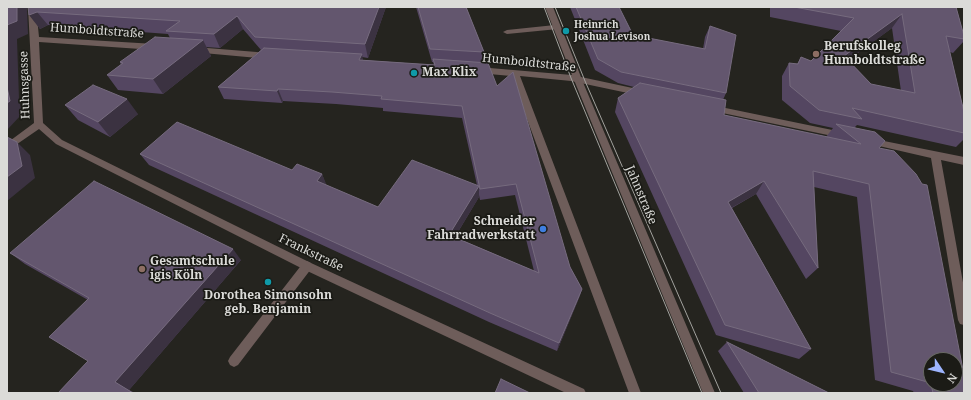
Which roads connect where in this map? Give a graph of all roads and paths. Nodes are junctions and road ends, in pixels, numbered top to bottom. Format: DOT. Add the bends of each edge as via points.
graph roads {
  1 [pos="32,7"];
  2 [pos="549,7"];
  3 [pos="555,27"];
  4 [pos="507,32"];
  5 [pos="35,39"];
  6 [pos="168,48"];
  7 [pos="183,49"];
  8 [pos="275,56"];
  9 [pos="470,69"];
  10 [pos="514,72"];
  11 [pos="578,80"];
  12 [pos="655,96"];
  13 [pos="701,106"];
  14 [pos="39,124"];
  15 [pos="7,148"];
  16 [pos="935,154"];
  17 [pos="964,161"];
  18 [pos="307,266"];
  19 [pos="964,320"];
  20 [pos="234,361"];
  21 [pos="580,393"];
  22 [pos="635,393"];
  23 [pos="709,393"];
  1 -- 5 [label="street, Huhnsgasse"];
  2 -- 3 [label="street, Jahnstraße"];
  3 -- 4 [label="street"];
  3 -- 11 [label="street, Jahnstraße"];
  5 -- 6 [label="street, Humboldtstraße"];
  5 -- 14 [label="street, Huhnsgasse"];
  7 -- 8 [label="street"];
  9 -- 10 [label="street, Humboldtstraße"];
  10 -- 11 [label="street, Humboldtstraße"];
  10 -- 22 [label="street"];
  11 -- 12 [label="street, Humboldtstraße"];
  11 -- 23 [label="street, Jahnstraße"];
  13 -- 16 [label="street"];
  14 -- 15 [label="street, Huhnsgasse"];
  14 -- 18 [label="street, Frankstraße" via="59,142"];
  16 -- 17 [label="street"];
  16 -- 19 [label="street"];
  18 -- 20 [label="street"];
  18 -- 21 [label="street, Frankstraße"];
}
